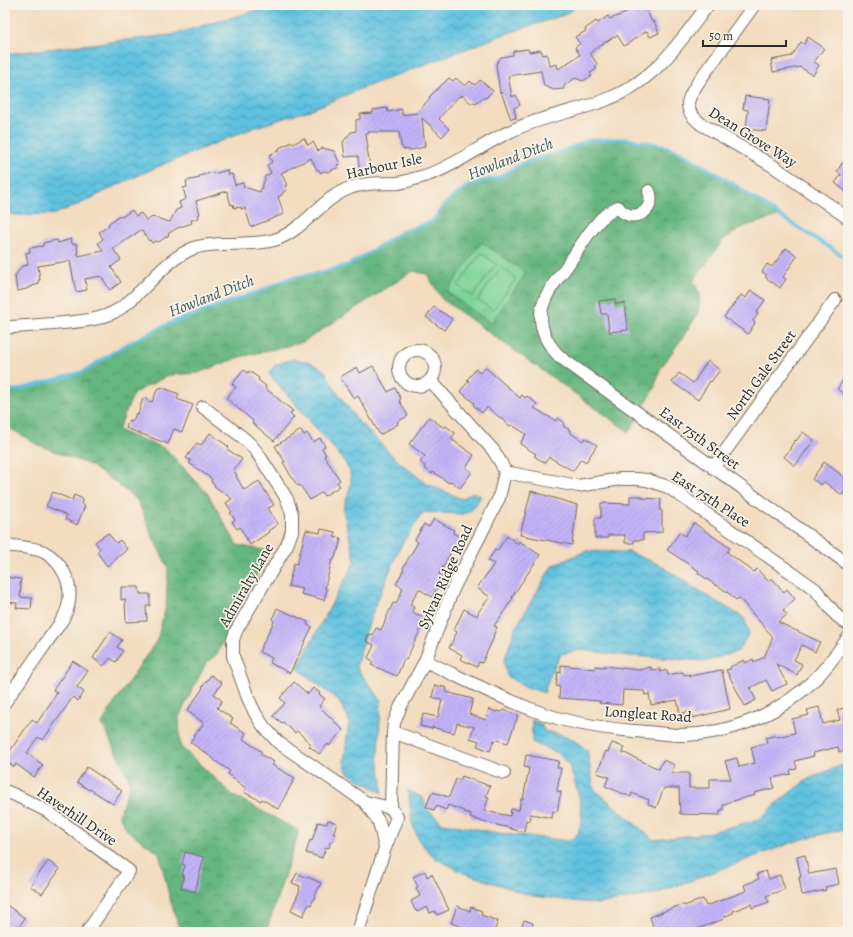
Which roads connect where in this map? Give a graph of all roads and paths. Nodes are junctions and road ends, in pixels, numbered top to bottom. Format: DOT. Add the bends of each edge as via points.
graph roads {
  1 [pos="708,5"];
  2 [pos="754,5"];
  3 [pos="649,191"];
  4 [pos="848,218"];
  5 [pos="835,300"];
  6 [pos="5,327"];
  7 [pos="430,380"];
  8 [pos="203,407"];
  9 [pos="713,468"];
  10 [pos="505,472"];
  11 [pos="5,545"];
  12 [pos="848,564"];
  13 [pos="848,624"];
  14 [pos="848,638"];
  15 [pos="425,661"];
  16 [pos="5,702"];
  17 [pos="393,732"];
  18 [pos="504,773"];
  19 [pos="5,791"];
  20 [pos="365,802"];
  21 [pos="390,808"];
  22 [pos="385,848"];
  23 [pos="86,932"];
  24 [pos="358,932"];
  1 -- 6 [label="street, Harbour Isle" via="657,68 633,87 615,96 522,126 443,168 418,178 398,183 364,184 339,192 286,235 262,242 206,245 186,251 173,259 127,304 103,317 87,321"];
  2 -- 4 [label="street, Dean Grove Way" via="692,94 688,104 690,112 701,124 773,166"];
  3 -- 9 [label="street, East 75th Street" via="650,203 644,212 628,215 618,206 594,228 551,288 544,302 542,330 552,349 560,357"];
  5 -- 9 [label="street, North Gale Street"];
  7 -- 10 [label="street" via="493,450"];
  8 -- 20 [label="street, Admiralty Lane" via="256,451 287,499 292,514 292,531 287,546 233,640 233,656 248,698 264,727 279,742"];
  9 -- 12 [label="street, East 75th Street"];
  10 -- 13 [label="street, East 75th Place" via="578,486 621,478 647,480 668,487 815,589 837,616"];
  10 -- 15 [label="street, Sylvan Ridge Road" via="498,498 453,590"];
  11 -- 16 [label="street" via="44,552 56,561 66,575 70,588 69,602 63,618"];
  14 -- 15 [label="street, Longleat Road" via="816,678 786,702 744,723 693,734 663,734 567,721 508,700"];
  15 -- 17 [label="street, Sylvan Ridge Road" via="400,708"];
  17 -- 18 [label="street"];
  17 -- 21 [label="street, Sylvan Ridge Road"];
  19 -- 23 [label="street, Haverhill Drive" via="47,811 129,871"];
  20 -- 21 [label="street"];
  20 -- 22 [label="street, Admiralty Lane" via="379,822"];
  21 -- 22 [label="street, Sylvan Ridge Road" via="397,817"];
  22 -- 24 [label="street, Sylvan Ridge Road"];
}
